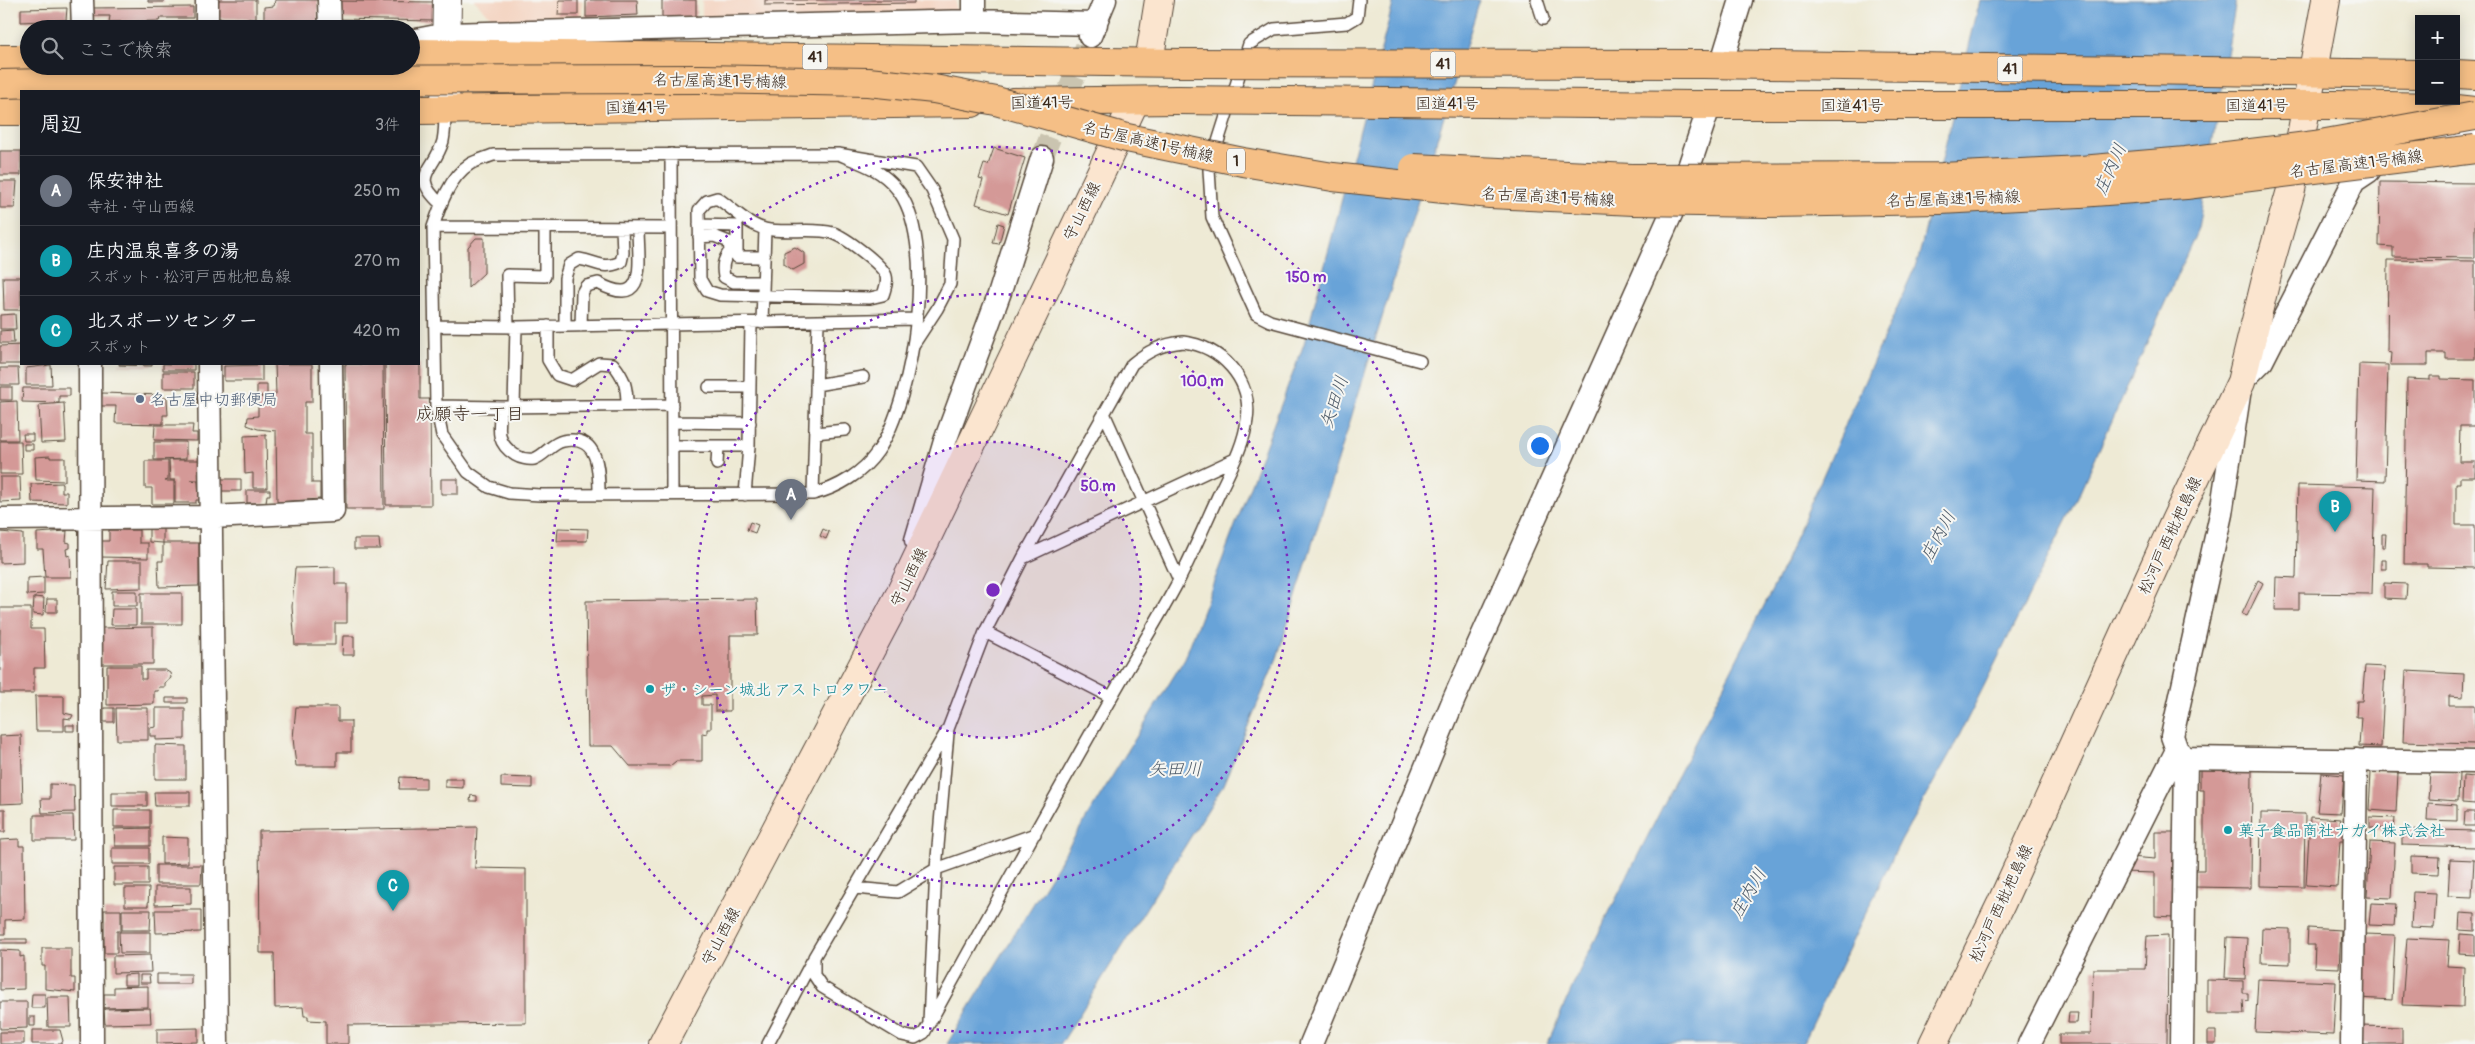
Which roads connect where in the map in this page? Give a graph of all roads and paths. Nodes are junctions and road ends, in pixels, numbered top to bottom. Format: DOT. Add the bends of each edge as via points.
graph roads {
  1 [pos="82,0"];
  2 [pos="206,0"];
  3 [pos="329,0"];
  4 [pos="447,0"];
  5 [pos="1105,0"];
  6 [pos="1158,0"];
  7 [pos="1359,0"];
  8 [pos="1537,0"];
  9 [pos="1741,0"];
  10 [pos="2326,0"];
  11 [pos="974,10"];
  12 [pos="1543,19"];
  13 [pos="83,20"];
  14 [pos="207,20"];
  15 [pos="330,20"];
  16 [pos="420,42"];
  17 [pos="447,43"];
  18 [pos="420,50"];
  19 [pos="0,59"];
  20 [pos="20,59"];
  21 [pos="1149,62"];
  22 [pos="1721,65"];
  23 [pos="420,70"];
  24 [pos="0,73"];
  25 [pos="20,73"];
  26 [pos="2313,74"];
  27 [pos="2415,74"];
  28 [pos="2460,74"];
  29 [pos="2475,75"];
  30 [pos="0,84"];
  31 [pos="1134,101"];
  32 [pos="1711,105"];
  33 [pos="2307,106"];
  34 [pos="432,110"];
  35 [pos="0,111"];
  36 [pos="20,111"];
  37 [pos="2475,111"];
  38 [pos="2475,116"];
  39 [pos="2475,133"];
  40 [pos="2475,149"];
  41 [pos="671,154"];
  42 [pos="838,154"];
  43 [pos="1042,158"];
  44 [pos="441,204"];
  45 [pos="432,227"];
  46 [pos="545,227"];
  47 [pos="622,228"];
  48 [pos="638,228"];
  49 [pos="671,228"];
  50 [pos="765,229"];
  51 [pos="699,231"];
  52 [pos="764,257"];
  53 [pos="763,282"];
  54 [pos="763,295"];
  55 [pos="916,319"];
  56 [pos="818,322"];
  57 [pos="756,323"];
  58 [pos="671,324"];
  59 [pos="435,326"];
  60 [pos="548,326"];
  61 [pos="565,326"];
  62 [pos="581,326"];
  63 [pos="512,327"];
  64 [pos="914,344"];
  65 [pos="1420,361"];
  66 [pos="90,365"];
  67 [pos="209,365"];
  68 [pos="331,365"];
  69 [pos="863,377"];
  70 [pos="2241,382"];
  71 [pos="816,386"];
  72 [pos="709,387"];
  73 [pos="750,387"];
  74 [pos="672,405"];
  75 [pos="436,406"];
  76 [pos="627,406"];
  77 [pos="514,407"];
  78 [pos="501,408"];
  79 [pos="1104,414"];
  80 [pos="672,422"];
  81 [pos="750,423"];
  82 [pos="845,430"];
  83 [pos="815,433"];
  84 [pos="672,446"];
  85 [pos="718,446"];
  86 [pos="749,446"];
  87 [pos="1235,459"];
  88 [pos="717,464"];
  89 [pos="672,493"];
  90 [pos="600,494"];
  91 [pos="813,494"];
  92 [pos="746,496"];
  93 [pos="1144,500"];
  94 [pos="212,516"];
  95 [pos="92,518"];
  96 [pos="0,519"];
  97 [pos="1023,558"];
  98 [pos="1179,580"];
  99 [pos="900,594"];
  100 [pos="985,632"];
  101 [pos="1111,696"];
  102 [pos="948,729"];
  103 [pos="2181,754"];
  104 [pos="2356,760"];
  105 [pos="2475,762"];
  106 [pos="1035,834"];
  107 [pos="936,869"];
  108 [pos="855,888"];
  109 [pos="814,957"];
  110 [pos="928,1025"];
  111 [pos="92,1044"];
  112 [pos="217,1044"];
  113 [pos="663,1044"];
  114 [pos="768,1044"];
  115 [pos="1311,1044"];
  116 [pos="1933,1044"];
  117 [pos="2029,1044"];
  118 [pos="2182,1044"];
  119 [pos="2352,1044"];
  1 -- 13 [label="street"];
  2 -- 14 [label="street"];
  3 -- 15 [label="street"];
  4 -- 17 [label="street"];
  5 -- 11 [label="street" via="1093,30"];
  6 -- 21 [label="main road"];
  7 -- 65 [label="lane" via="1357,17 1347,24 1274,29 1250,44 1209,170 1212,217 1256,314 1270,321"];
  8 -- 12 [label="lane"];
  9 -- 22 [label="street"];
  10 -- 26 [label="main road, 松河戸西枇杷島線"];
  11 -- 17 [label="street"];
  16 -- 17 [label="street"];
  17 -- 18 [label="highway, 国道41号 / 41"];
  17 -- 21 [label="highway, 国道41号 / 41"];
  17 -- 34 [label="street"];
  19 -- 20 [label="highway"];
  21 -- 22 [label="highway, 国道41号 / 41, bridge"];
  22 -- 26 [label="highway, 国道41号 / 41"];
  23 -- 38 [label="highway, 名古屋高速1号楠線 / 1, bridge" via="869,71 936,78 998,91 1131,127 1246,149 1420,169 1632,178 1942,177 2081,170 2315,145"];
  24 -- 25 [label="highway, 名古屋高速1号楠線 / 1, bridge"];
  26 -- 27 [label="highway, 国道41号 / 41"];
  26 -- 33 [label="main road, 松河戸西枇杷島線"];
  28 -- 29 [label="highway"];
  30 -- 40 [label="highway, 名古屋高速1号楠線 / 1, bridge" via="182,80 868,82 934,89 1127,138 1334,177 1490,194 1634,201 1775,203 2080,193 2186,185"];
  31 -- 32 [label="highway, 国道41号 / 41, bridge"];
  31 -- 34 [label="highway, 国道41号 / 41"];
  31 -- 99 [label="main road, 守山西線"];
  32 -- 33 [label="highway, 国道41号 / 41"];
  32 -- 115 [label="street" via="1680,194 1454,699"];
  33 -- 37 [label="highway, 国道41号 / 41" via="2438,107"];
  33 -- 70 [label="main road, 松河戸西枇杷島線" via="2291,190"];
  34 -- 44 [label="lane" via="443,140 424,177 427,191"];
  35 -- 36 [label="highway"];
  39 -- 70 [label="street" via="2386,136 2369,171 2354,181 2262,361"];
  41 -- 42 [label="lane"];
  41 -- 44 [label="lane" via="493,155 470,164 454,181"];
  41 -- 49 [label="lane"];
  42 -- 55 [label="lane" via="878,170 897,188 909,212 917,243"];
  42 -- 64 [label="lane" via="916,167 932,190 953,239 950,284 938,309"];
  43 -- 99 [label="street" via="1000,292 945,441"];
  44 -- 45 [label="lane"];
  45 -- 46 [label="lane"];
  45 -- 59 [label="lane"];
  46 -- 47 [label="lane"];
  46 -- 63 [label="lane" via="545,276 507,275"];
  47 -- 48 [label="lane"];
  47 -- 61 [label="lane" via="621,262 610,267 579,259 569,265 565,278"];
  48 -- 49 [label="lane"];
  48 -- 62 [label="lane" via="639,280 633,288 624,291 611,290 598,283 586,286 582,293"];
  49 -- 58 [label="lane"];
  50 -- 51 [label="lane" via="717,198 707,201 699,210"];
  50 -- 52 [label="lane"];
  50 -- 54 [label="lane" via="835,234 872,259 886,275 887,285 883,295 870,298"];
  51 -- 52 [label="lane" via="737,226 737,257"];
  51 -- 53 [label="lane" via="729,242 730,251 722,267 724,277 734,282"];
  51 -- 54 [label="lane" via="700,280 707,291"];
  52 -- 53 [label="lane"];
  53 -- 54 [label="lane"];
  54 -- 57 [label="lane"];
  55 -- 56 [label="lane"];
  55 -- 64 [label="lane"];
  56 -- 57 [label="lane"];
  56 -- 71 [label="lane"];
  57 -- 58 [label="lane"];
  57 -- 73 [label="lane"];
  58 -- 62 [label="lane"];
  58 -- 74 [label="lane"];
  59 -- 63 [label="lane"];
  59 -- 75 [label="lane"];
  60 -- 61 [label="lane"];
  60 -- 63 [label="lane"];
  60 -- 76 [label="lane" via="548,360 557,375 572,380 599,363 614,364 627,389"];
  61 -- 62 [label="lane"];
  63 -- 77 [label="lane"];
  64 -- 91 [label="lane" via="909,375 878,451 845,482 831,490"];
  66 -- 95 [label="street"];
  67 -- 94 [label="street"];
  68 -- 94 [label="street" via="333,511"];
  69 -- 71 [label="lane"];
  70 -- 103 [label="street" via="2221,514 2172,736"];
  70 -- 116 [label="main road, 松河戸西枇杷島線" via="2001,904"];
  71 -- 83 [label="lane"];
  72 -- 73 [label="lane"];
  73 -- 81 [label="lane"];
  74 -- 76 [label="lane"];
  74 -- 80 [label="lane"];
  75 -- 78 [label="lane"];
  75 -- 90 [label="lane" via="442,435 453,453 468,472 489,487 532,494"];
  76 -- 77 [label="lane"];
  77 -- 78 [label="lane"];
  78 -- 90 [label="lane" via="499,432 504,448 521,458 534,459 562,441 581,441 593,451 598,466"];
  79 -- 87 [label="lane" via="1132,364 1147,352 1167,344 1198,344 1226,361 1244,389 1248,420"];
  79 -- 93 [label="lane"];
  79 -- 97 [label="lane"];
  80 -- 81 [label="lane"];
  80 -- 84 [label="lane"];
  81 -- 86 [label="lane"];
  82 -- 83 [label="lane"];
  83 -- 91 [label="lane"];
  84 -- 85 [label="lane"];
  84 -- 89 [label="lane"];
  85 -- 86 [label="lane"];
  85 -- 88 [label="lane"];
  86 -- 92 [label="lane"];
  87 -- 93 [label="lane"];
  87 -- 98 [label="lane"];
  89 -- 90 [label="lane"];
  89 -- 92 [label="lane"];
  91 -- 92 [label="lane"];
  93 -- 97 [label="lane"];
  93 -- 98 [label="lane"];
  94 -- 95 [label="street"];
  94 -- 112 [label="street"];
  95 -- 96 [label="street"];
  95 -- 111 [label="street"];
  97 -- 100 [label="lane"];
  98 -- 101 [label="lane"];
  99 -- 113 [label="main road, 守山西線"];
  100 -- 101 [label="lane"];
  100 -- 102 [label="lane"];
  101 -- 106 [label="lane"];
  102 -- 107 [label="lane"];
  102 -- 108 [label="lane"];
  103 -- 104 [label="street"];
  103 -- 117 [label="street"];
  103 -- 118 [label="street"];
  104 -- 105 [label="street"];
  104 -- 119 [label="street"];
  106 -- 107 [label="lane"];
  106 -- 110 [label="lane"];
  107 -- 108 [label="lane" via="898,892"];
  107 -- 110 [label="lane"];
  108 -- 109 [label="lane"];
  109 -- 110 [label="lane" via="814,975 822,987 902,1035 915,1038 924,1033"];
  109 -- 114 [label="lane"];
}
